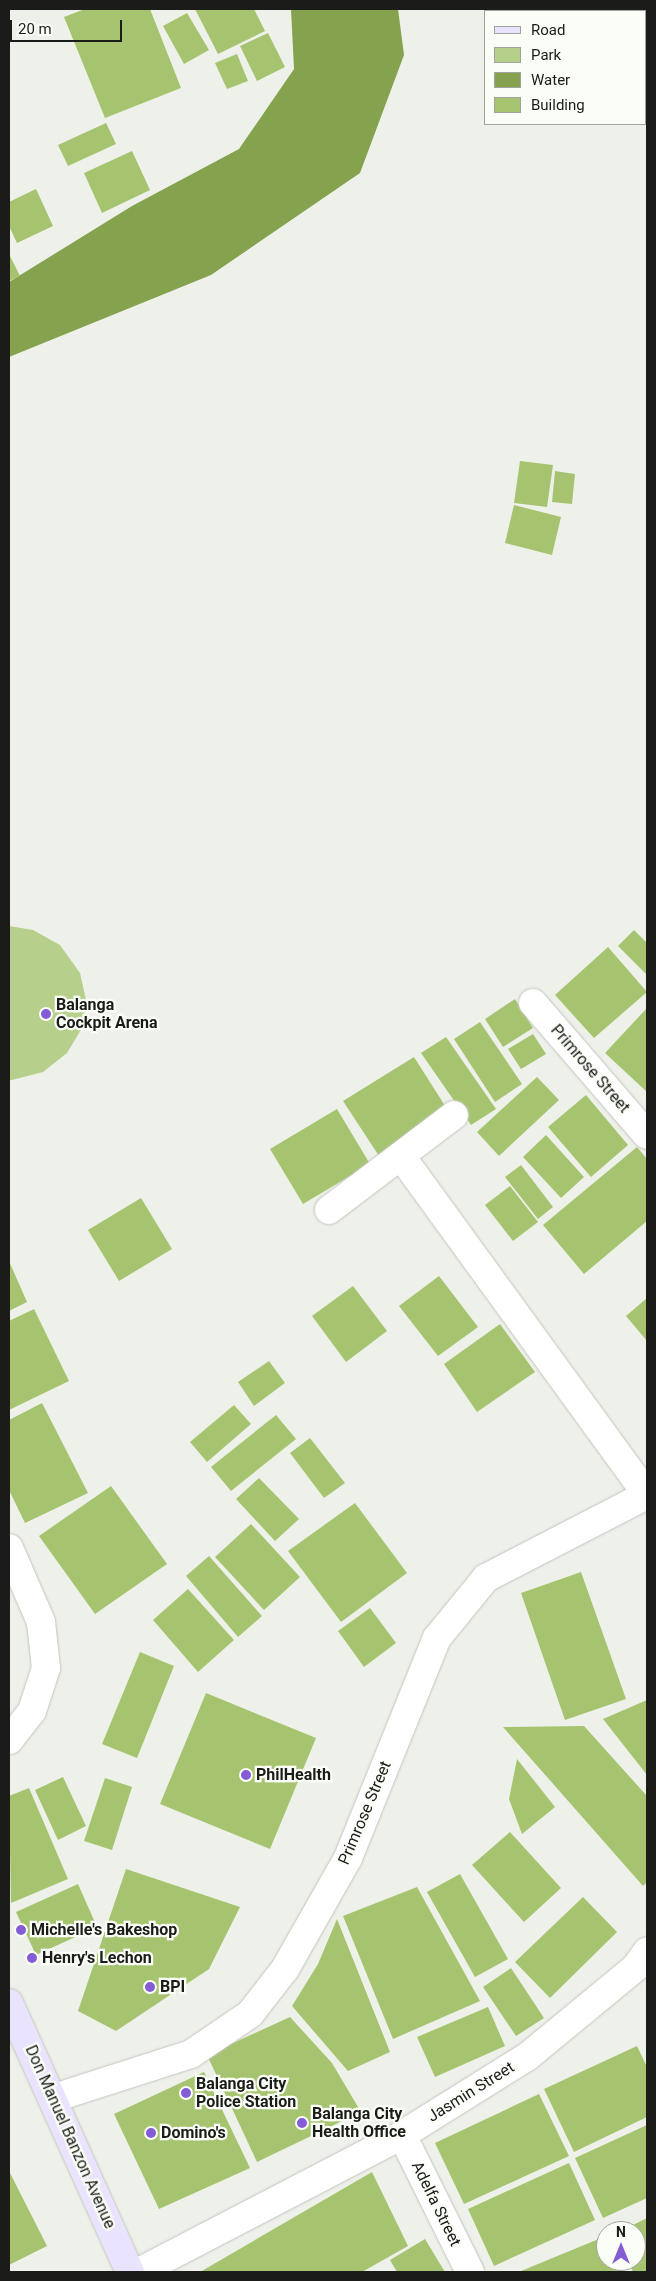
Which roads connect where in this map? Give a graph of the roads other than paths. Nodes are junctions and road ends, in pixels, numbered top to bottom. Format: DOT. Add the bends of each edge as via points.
graph roads {
  1 [pos="533,1003"];
  2 [pos="454,1115"];
  3 [pos="647,1135"];
  4 [pos="400,1156"];
  5 [pos="329,1210"];
  6 [pos="647,1494"];
  7 [pos="9,1548"];
  8 [pos="9,1740"];
  9 [pos="644,1969"];
  10 [pos="9,2003"];
  11 [pos="54,2098"];
  12 [pos="402,2135"];
  13 [pos="130,2272"];
  14 [pos="139,2272"];
  15 [pos="470,2272"];
  1 -- 3 [label="street, Primrose Street"];
  2 -- 4 [label="street"];
  4 -- 5 [label="street"];
  4 -- 6 [label="street"];
  6 -- 11 [label="street, Primrose Street" via="486,1578 437,1638 348,1858 286,1969 250,2014 191,2054"];
  7 -- 8 [label="street" via="41,1622 46,1668 32,1711"];
  9 -- 12 [label="street, Jasmin Street" via="527,2058"];
  10 -- 11 [label="main road, Don Manuel Banzon Avenue"];
  11 -- 13 [label="main road, Don Manuel Banzon Avenue"];
  12 -- 14 [label="street, Jasmin Street"];
  12 -- 15 [label="street, Adelfa Street"];
}
